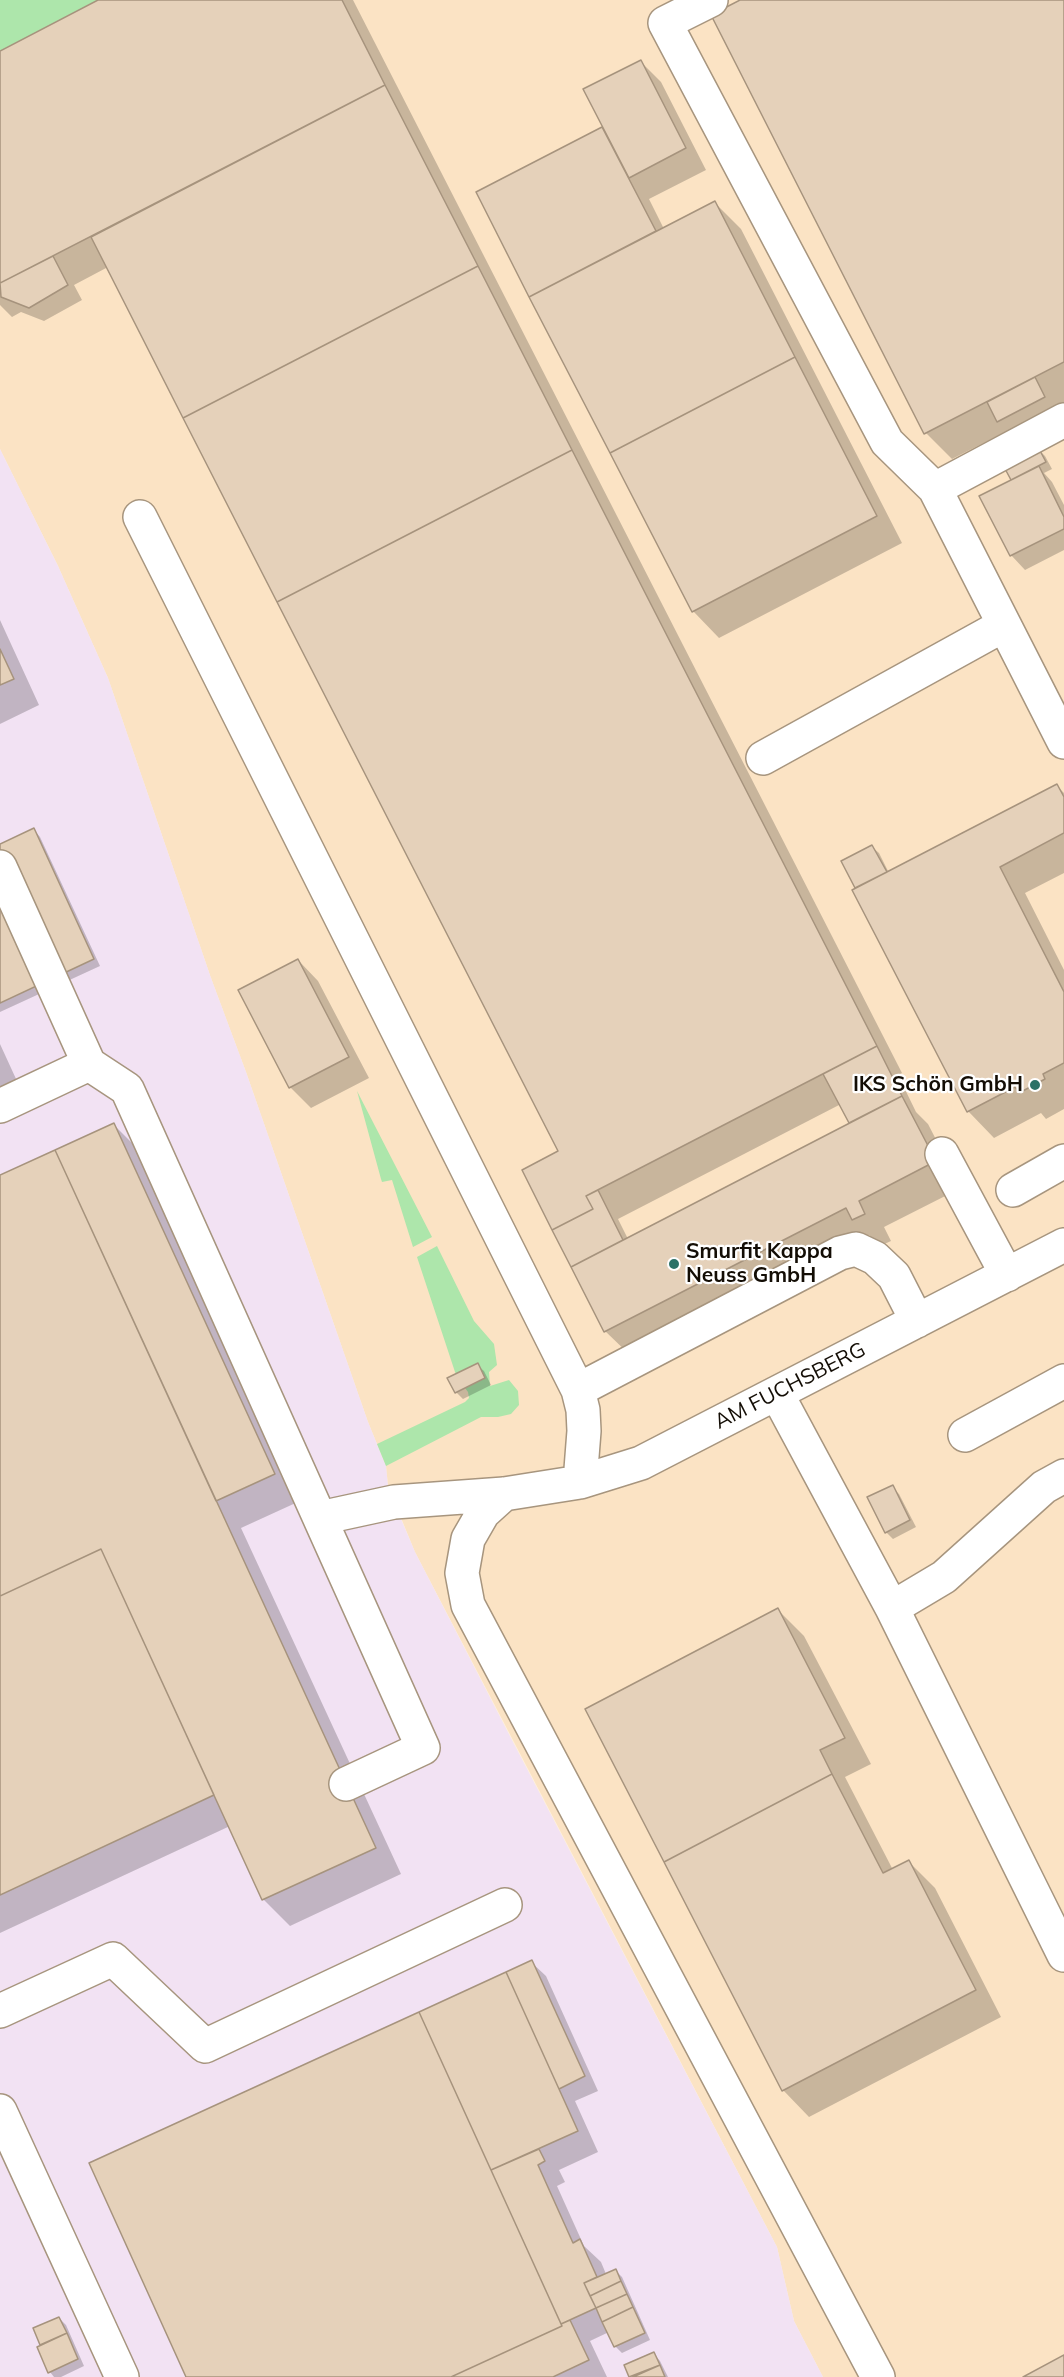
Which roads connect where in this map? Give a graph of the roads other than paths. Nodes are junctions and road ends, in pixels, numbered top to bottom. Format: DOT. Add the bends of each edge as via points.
graph roads {
  1 [pos="711,0"];
  2 [pos="1064,420"];
  3 [pos="935,489"];
  4 [pos="140,517"];
  5 [pos="1004,625"];
  6 [pos="1064,742"];
  7 [pos="763,758"];
  8 [pos="0,867"];
  9 [pos="89,1064"];
  10 [pos="0,1106"];
  11 [pos="942,1154"];
  12 [pos="1064,1161"];
  13 [pos="1013,1190"];
  14 [pos="1064,1245"];
  15 [pos="1007,1275"];
  16 [pos="917,1321"];
  17 [pos="1064,1381"];
  18 [pos="578,1390"];
  19 [pos="777,1394"];
  20 [pos="965,1435"];
  21 [pos="1064,1476"];
  22 [pos="580,1482"];
  23 [pos="504,1494"];
  24 [pos="320,1518"];
  25 [pos="892,1608"];
  26 [pos="346,1784"];
  27 [pos="505,1905"];
  28 [pos="1064,1955"];
  29 [pos="0,2011"];
  30 [pos="0,2111"];
  31 [pos="122,2377"];
  32 [pos="878,2377"];
  1 -- 3 [label="street" via="665,23 887,442"];
  2 -- 3 [label="street"];
  3 -- 5 [label="street"];
  4 -- 18 [label="street"];
  5 -- 6 [label="street"];
  5 -- 7 [label="street"];
  8 -- 9 [label="street"];
  9 -- 10 [label="street"];
  9 -- 24 [label="street" via="127,1089"];
  11 -- 15 [label="street"];
  12 -- 13 [label="street"];
  14 -- 15 [label="street, AM FUCHSBERG"];
  15 -- 16 [label="street, AM FUCHSBERG"];
  16 -- 18 [label="street" via="894,1276 875,1258 856,1249 840,1253"];
  16 -- 19 [label="street, AM FUCHSBERG"];
  17 -- 20 [label="street"];
  18 -- 22 [label="street" via="584,1431"];
  19 -- 22 [label="street, AM FUCHSBERG" via="641,1463"];
  19 -- 25 [label="street"];
  21 -- 25 [label="street" via="1044,1487 944,1577"];
  22 -- 23 [label="street, AM FUCHSBERG"];
  23 -- 24 [label="street, AM FUCHSBERG" via="394,1502"];
  23 -- 32 [label="street" via="483,1513 468,1539 462,1573 468,1605"];
  24 -- 26 [label="street" via="423,1748"];
  25 -- 28 [label="street"];
  27 -- 29 [label="street" via="205,2046 113,1959"];
  30 -- 31 [label="street"];
}
